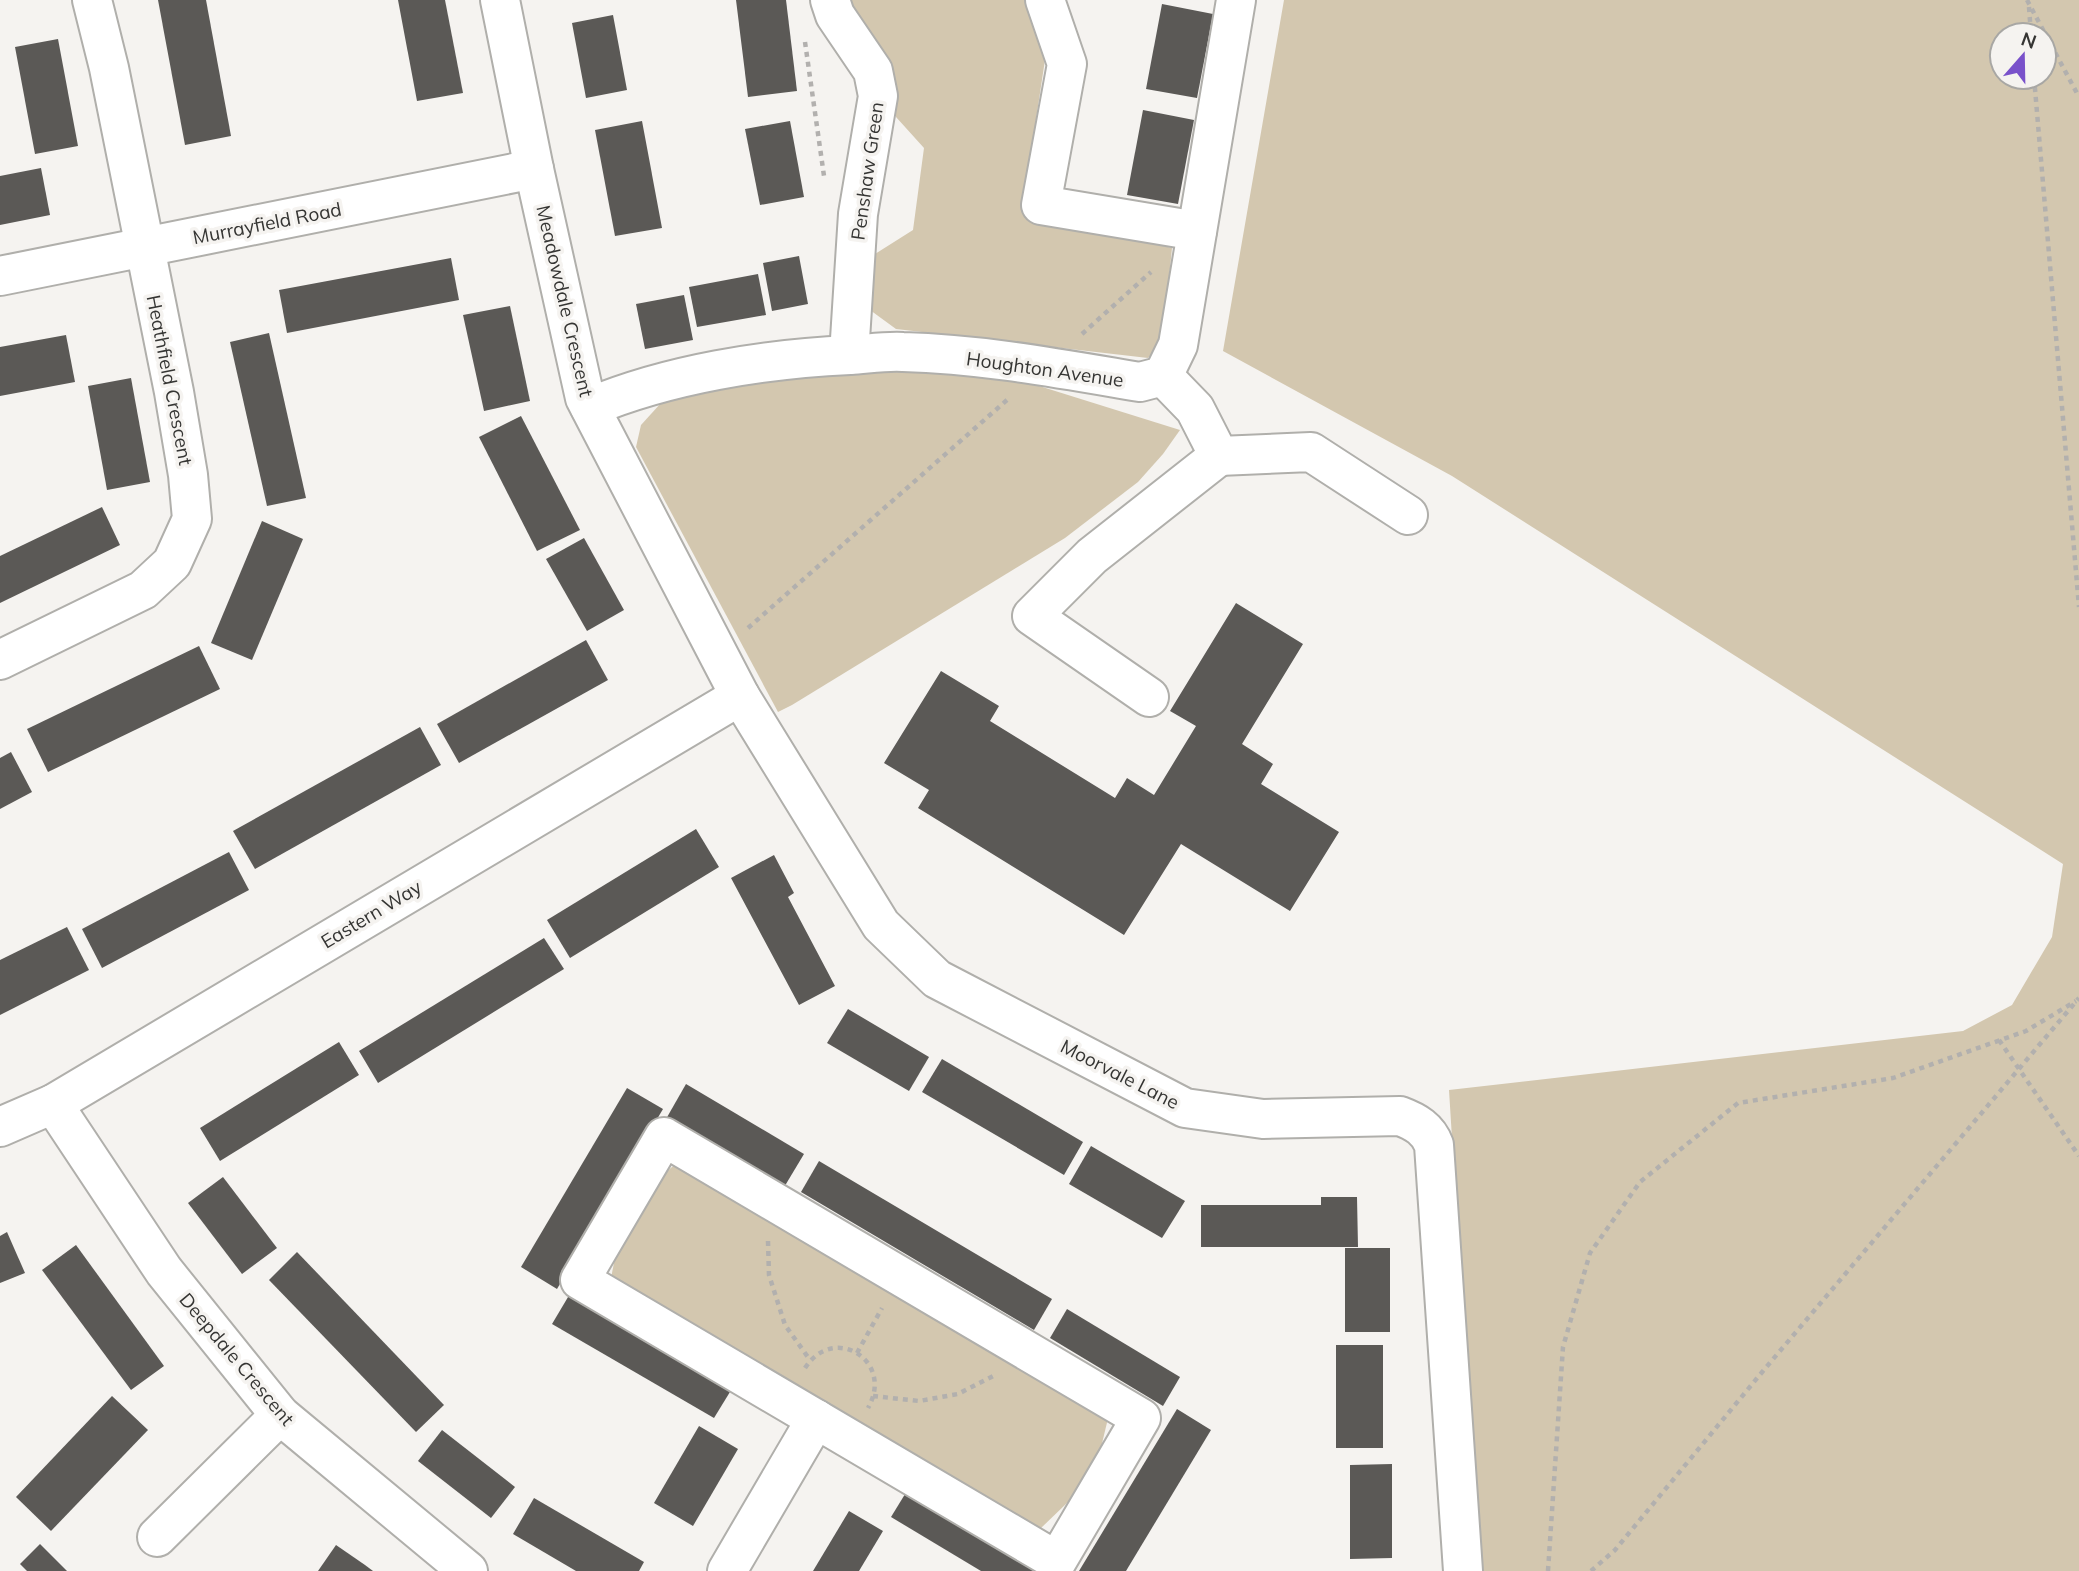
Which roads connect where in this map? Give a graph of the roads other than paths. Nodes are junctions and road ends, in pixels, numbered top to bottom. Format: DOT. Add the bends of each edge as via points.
graph roads {
  1 [pos="92,0"];
  2 [pos="500,0"];
  3 [pos="830,0"];
  4 [pos="1045,0"];
  5 [pos="1236,0"];
  6 [pos="534,169"];
  7 [pos="1197,231"];
  8 [pos="145,247"];
  9 [pos="0,276"];
  10 [pos="849,355"];
  11 [pos="1163,376"];
  12 [pos="590,407"];
  13 [pos="1219,456"];
  14 [pos="1408,515"];
  15 [pos="0,660"];
  16 [pos="740,696"];
  17 [pos="1149,697"];
  18 [pos="53,1104"];
  19 [pos="0,1127"];
  20 [pos="801,1410"];
  21 [pos="280,1415"];
  22 [pos="156,1537"];
  23 [pos="468,1571"];
  24 [pos="727,1571"];
  25 [pos="1463,1571"];
  1 -- 8 [label="street, Heathfield Crescent"];
  2 -- 6 [label="street, Meadowdale Crescent"];
  3 -- 10 [label="street, Penshaw Green" via="873,71 878,96 858,214"];
  4 -- 7 [label="street" via="1067,64 1041,205"];
  5 -- 7 [label="street"];
  6 -- 8 [label="street, Murrayfield Road"];
  6 -- 12 [label="street, Meadowdale Crescent"];
  7 -- 11 [label="street" via="1178,345"];
  8 -- 9 [label="street, Murrayfield Road"];
  8 -- 15 [label="street, Heathfield Crescent" via="174,392 192,519 172,563 143,590"];
  10 -- 11 [label="street, Houghton Avenue" via="902,352 982,358 1140,382"];
  10 -- 12 [label="street, Houghton Avenue" via="703,374"];
  11 -- 13 [label="street" via="1195,409"];
  12 -- 16 [label="street, Meadowdale Crescent"];
  13 -- 14 [label="street" via="1311,452"];
  13 -- 17 [label="street" via="1092,556 1032,616"];
  16 -- 18 [label="street, Eastern Way"];
  16 -- 25 [label="street, Moorvale Lane" via="881,925 937,979 1185,1108 1263,1119 1400,1116 1428,1132 1434,1145"];
  18 -- 19 [label="street, Eastern Way"];
  18 -- 21 [label="street, Deepdale Crescent" via="164,1271"];
  20 -- 20 [label="street" via="580,1280 664,1137 1141,1418 1057,1560"];
  20 -- 24 [label="street"];
  21 -- 22 [label="street"];
  21 -- 23 [label="street, Deepdale Crescent"];
}
